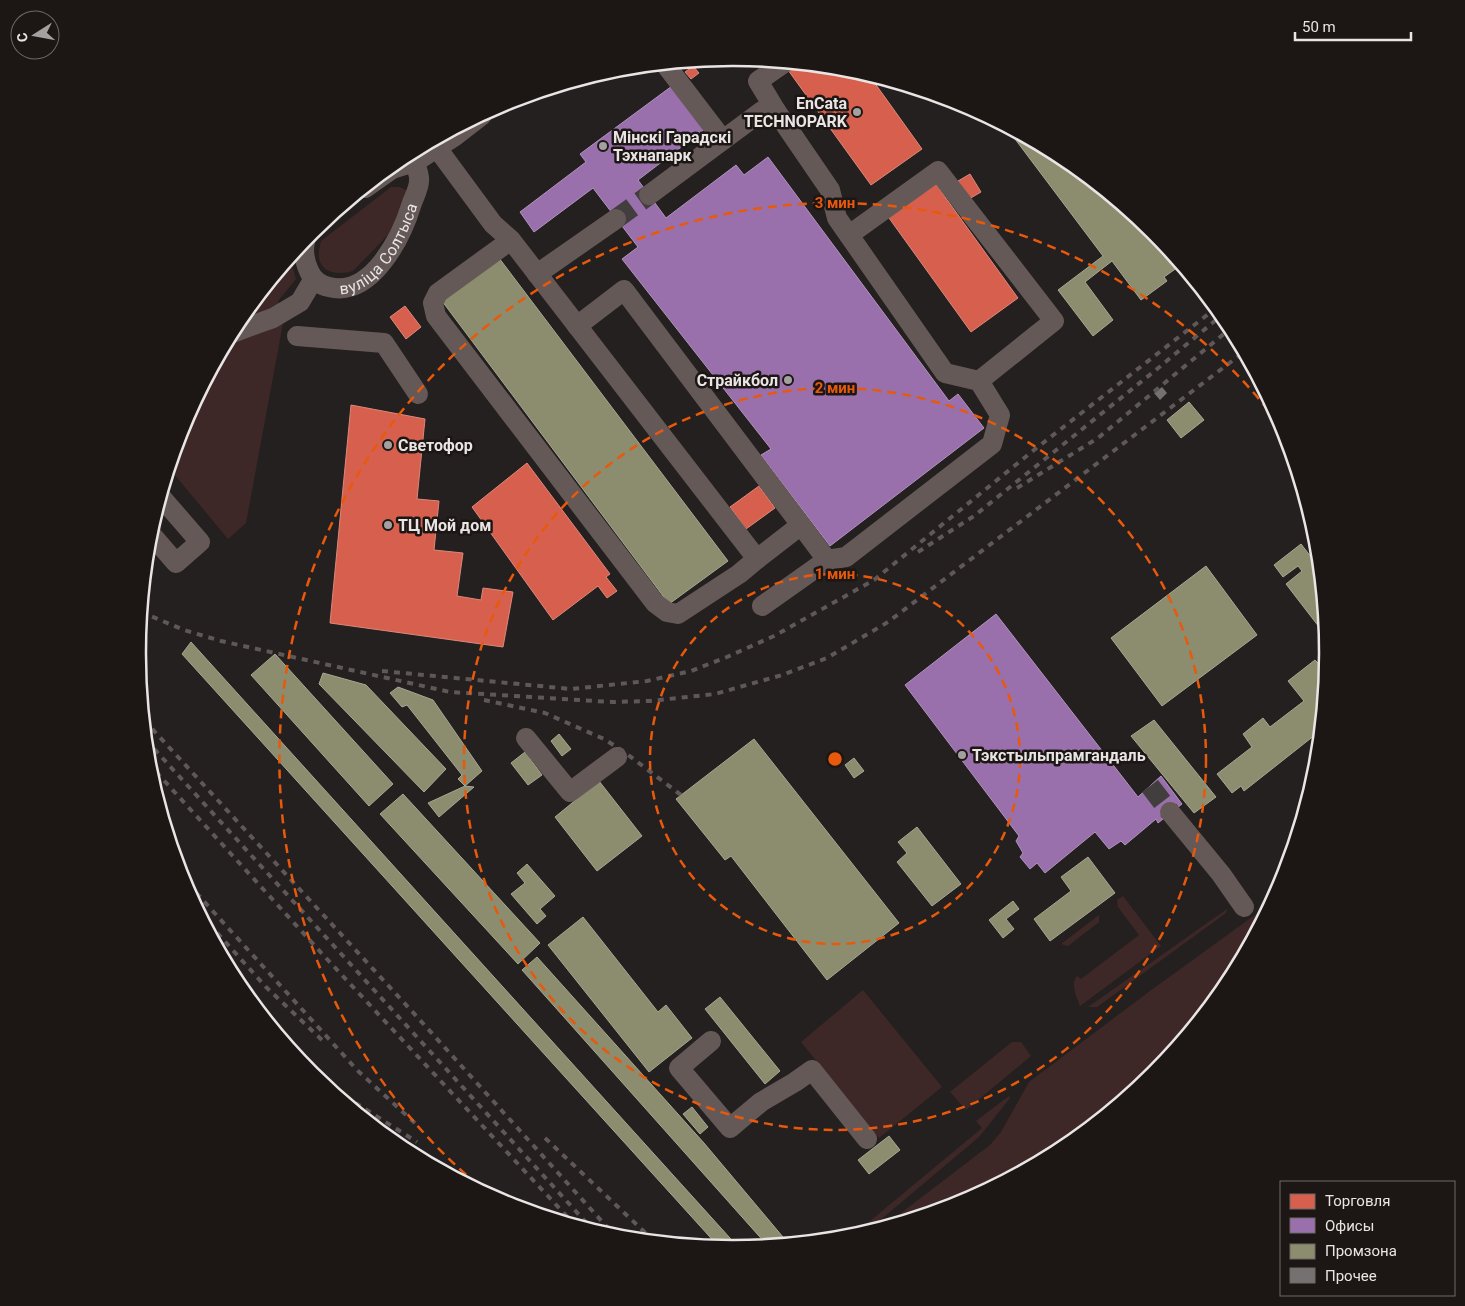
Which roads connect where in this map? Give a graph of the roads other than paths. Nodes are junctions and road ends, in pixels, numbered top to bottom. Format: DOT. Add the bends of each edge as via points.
graph roads {
  1 [pos="776,68"];
  2 [pos="670,70"];
  3 [pos="776,110"];
  4 [pos="723,140"];
  5 [pos="447,141"];
  6 [pos="437,148"];
  7 [pos="429,151"];
  8 [pos="410,163"];
  9 [pos="649,195"];
  10 [pos="616,219"];
  11 [pos="849,235"];
  12 [pos="510,240"];
  13 [pos="304,253"];
  14 [pos="537,274"];
  15 [pos="313,280"];
  16 [pos="577,326"];
  17 [pos="244,328"];
  18 [pos="297,336"];
  19 [pos="979,381"];
  20 [pos="418,394"];
  21 [pos="166,502"];
  22 [pos="801,525"];
  23 [pos="157,541"];
  24 [pos="757,559"];
  25 [pos="826,560"];
  26 [pos="762,606"];
  27 [pos="526,738"];
  28 [pos="617,757"];
  29 [pos="1170,812"];
  30 [pos="1244,907"];
  31 [pos="711,1042"];
  32 [pos="867,1139"];
  1 -- 3 [label="street" via="758,81"];
  2 -- 4 [label="street"];
  3 -- 4 [label="street" via="762,111"];
  3 -- 11 [label="street" via="830,190 837,218"];
  4 -- 9 [label="street"];
  5 -- 6 [label="street"];
  6 -- 7 [label="street"];
  6 -- 12 [label="street" via="493,224"];
  8 -- 15 [label="street, вуліца Солтыса" via="419,181 406,224 372,275 359,284 340,290"];
  10 -- 14 [label="street"];
  11 -- 19 [label="street" via="945,372"];
  11 -- 19 [label="street" via="938,171 1054,321"];
  12 -- 14 [label="street"];
  12 -- 24 [label="street" via="438,293 433,303 436,316 649,596 667,612 678,614"];
  13 -- 15 [label="street, вуліца Солтыса"];
  14 -- 16 [label="street"];
  15 -- 17 [label="street" via="300,302"];
  16 -- 22 [label="street" via="624,290"];
  16 -- 24 [label="street"];
  18 -- 20 [label="street" via="384,344"];
  19 -- 25 [label="street" via="1000,415 992,444 846,557"];
  21 -- 23 [label="street" via="200,542 176,563"];
  22 -- 24 [label="street"];
  22 -- 25 [label="street"];
  25 -- 26 [label="street"];
  27 -- 28 [label="street" via="570,792"];
  29 -- 30 [label="street"];
  31 -- 32 [label="street" via="680,1068 730,1128 761,1102 812,1070"];
}
